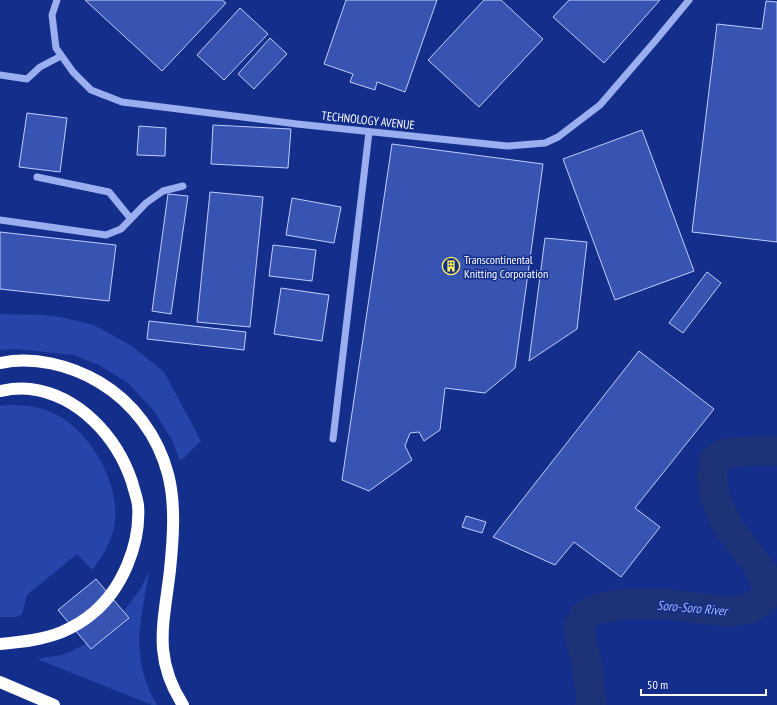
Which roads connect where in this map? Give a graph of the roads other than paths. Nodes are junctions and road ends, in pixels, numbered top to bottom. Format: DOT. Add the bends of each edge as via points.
graph roads {
  1 [pos="57,0"];
  2 [pos="689,0"];
  3 [pos="61,56"];
  4 [pos="0,75"];
  5 [pos="369,132"];
  6 [pos="37,177"];
  7 [pos="183,186"];
  8 [pos="131,219"];
  9 [pos="0,220"];
  10 [pos="0,363"];
  11 [pos="0,391"];
  12 [pos="332,439"];
  13 [pos="0,644"];
  14 [pos="0,682"];
  15 [pos="54,705"];
  16 [pos="183,705"];
  1 -- 3 [label="street, TECHNOLOGY AVENUE" via="52,15 56,48"];
  2 -- 5 [label="street, TECHNOLOGY AVENUE" via="600,105 558,137 544,144 507,146"];
  3 -- 4 [label="street" via="40,67 27,79"];
  3 -- 5 [label="street, TECHNOLOGY AVENUE" via="91,90 122,102"];
  5 -- 12 [label="street"];
  6 -- 8 [label="street" via="109,192"];
  7 -- 8 [label="street" via="163,192 146,203"];
  8 -- 9 [label="street" via="120,229 106,234"];
  10 -- 16 [label="highway" via="21,360 44,362 89,376 122,398 134,410 154,439 168,475 173,520 162,650 170,681"];
  11 -- 13 [label="highway" via="30,389 59,397 95,422 106,433 123,460 138,505 136,538 132,554 125,571 104,602 78,624 62,632 45,638"];
  14 -- 15 [label="highway"];
}
